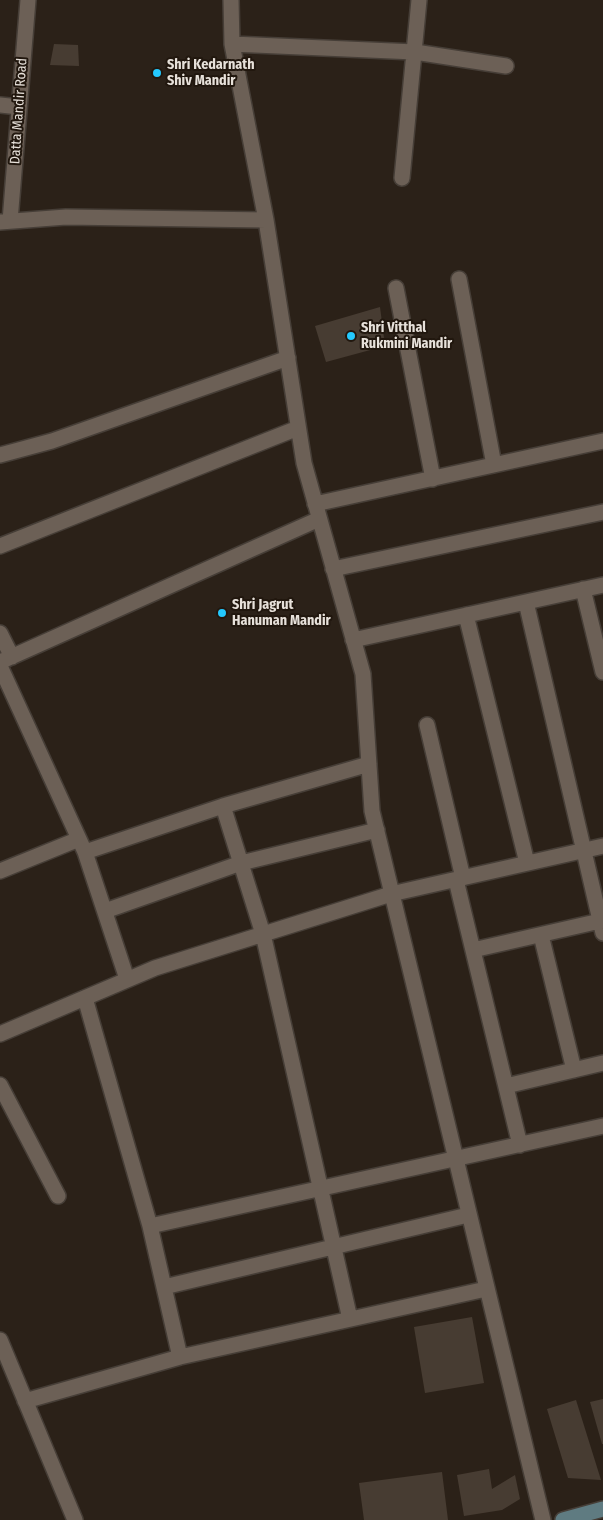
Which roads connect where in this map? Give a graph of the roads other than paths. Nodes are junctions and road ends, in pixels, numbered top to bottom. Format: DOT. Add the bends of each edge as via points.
graph roads {
  1 [pos="28,0"];
  2 [pos="231,0"];
  3 [pos="419,0"];
  4 [pos="232,44"];
  5 [pos="415,52"];
  6 [pos="506,66"];
  7 [pos="0,105"];
  8 [pos="19,107"];
  9 [pos="402,178"];
  10 [pos="266,220"];
  11 [pos="5,221"];
  12 [pos="459,279"];
  13 [pos="396,288"];
  14 [pos="288,358"];
  15 [pos="298,428"];
  16 [pos="603,441"];
  17 [pos="0,455"];
  18 [pos="494,465"];
  19 [pos="433,479"];
  20 [pos="317,512"];
  21 [pos="603,512"];
  22 [pos="0,546"];
  23 [pos="333,569"];
  24 [pos="603,585"];
  25 [pos="582,589"];
  26 [pos="526,602"];
  27 [pos="466,615"];
  28 [pos="0,633"];
  29 [pos="353,640"];
  30 [pos="600,646"];
  31 [pos="4,661"];
  32 [pos="603,672"];
  33 [pos="427,725"];
  34 [pos="369,764"];
  35 [pos="223,806"];
  36 [pos="377,830"];
  37 [pos="82,846"];
  38 [pos="603,846"];
  39 [pos="584,851"];
  40 [pos="241,863"];
  41 [pos="527,863"];
  42 [pos="0,871"];
  43 [pos="459,879"];
  44 [pos="392,894"];
  45 [pos="105,911"];
  46 [pos="602,927"];
  47 [pos="263,934"];
  48 [pos="541,935"];
  49 [pos="473,950"];
  50 [pos="127,979"];
  51 [pos="84,998"];
  52 [pos="0,1034"];
  53 [pos="603,1063"];
  54 [pos="574,1070"];
  55 [pos="0,1085"];
  56 [pos="506,1086"];
  57 [pos="603,1126"];
  58 [pos="520,1145"];
  59 [pos="454,1159"];
  60 [pos="320,1189"];
  61 [pos="58,1196"];
  62 [pos="468,1215"];
  63 [pos="150,1226"];
  64 [pos="334,1246"];
  65 [pos="164,1287"];
  66 [pos="486,1289"];
  67 [pos="350,1319"];
  68 [pos="0,1340"];
  69 [pos="180,1357"];
  70 [pos="25,1401"];
  71 [pos="603,1509"];
  72 [pos="75,1520"];
  73 [pos="542,1520"];
  74 [pos="563,1520"];
  1 -- 8 [label="street, Datta Mandir Road"];
  2 -- 4 [label="street"];
  3 -- 5 [label="street"];
  4 -- 5 [label="street"];
  4 -- 10 [label="street"];
  5 -- 6 [label="street"];
  5 -- 9 [label="street"];
  7 -- 8 [label="street"];
  8 -- 11 [label="street, Datta Mandir Road"];
  10 -- 11 [label="street" via="66,217"];
  10 -- 14 [label="street"];
  12 -- 18 [label="street"];
  13 -- 19 [label="street"];
  14 -- 15 [label="street"];
  14 -- 17 [label="street" via="52,442"];
  15 -- 20 [label="street"];
  15 -- 22 [label="street"];
  16 -- 18 [label="street"];
  18 -- 19 [label="street"];
  19 -- 20 [label="street"];
  20 -- 23 [label="street"];
  20 -- 31 [label="street"];
  21 -- 23 [label="street"];
  23 -- 29 [label="street"];
  24 -- 25 [label="street"];
  25 -- 26 [label="street"];
  25 -- 30 [label="street"];
  26 -- 27 [label="street"];
  26 -- 39 [label="street"];
  27 -- 29 [label="street"];
  27 -- 41 [label="street"];
  28 -- 31 [label="street"];
  29 -- 34 [label="street" via="362,674"];
  30 -- 32 [label="street"];
  31 -- 37 [label="street"];
  33 -- 43 [label="street"];
  34 -- 35 [label="street"];
  34 -- 36 [label="street" via="372,811"];
  35 -- 37 [label="street"];
  35 -- 40 [label="street"];
  36 -- 40 [label="street"];
  36 -- 44 [label="street"];
  37 -- 42 [label="street"];
  37 -- 45 [label="street"];
  38 -- 39 [label="street"];
  39 -- 41 [label="street"];
  39 -- 46 [label="street"];
  40 -- 45 [label="street"];
  40 -- 47 [label="street"];
  41 -- 43 [label="street"];
  43 -- 44 [label="street"];
  43 -- 49 [label="street"];
  44 -- 47 [label="street"];
  44 -- 59 [label="street"];
  45 -- 50 [label="street"];
  46 -- 48 [label="street"];
  47 -- 50 [label="street"];
  47 -- 60 [label="street"];
  48 -- 49 [label="street"];
  48 -- 54 [label="street"];
  49 -- 56 [label="street"];
  50 -- 51 [label="street"];
  51 -- 52 [label="street"];
  51 -- 63 [label="street"];
  53 -- 54 [label="street"];
  54 -- 56 [label="street"];
  55 -- 61 [label="street"];
  56 -- 58 [label="street"];
  57 -- 58 [label="street"];
  58 -- 59 [label="street"];
  59 -- 60 [label="street"];
  59 -- 62 [label="street"];
  60 -- 63 [label="street"];
  60 -- 64 [label="street"];
  62 -- 64 [label="street"];
  62 -- 66 [label="street"];
  63 -- 65 [label="street"];
  64 -- 65 [label="street"];
  64 -- 67 [label="street"];
  65 -- 69 [label="street"];
  66 -- 67 [label="street"];
  66 -- 73 [label="street"];
  67 -- 69 [label="street"];
  68 -- 70 [label="street"];
  69 -- 70 [label="street"];
  70 -- 72 [label="street"];
  71 -- 74 [label="street"];
}
